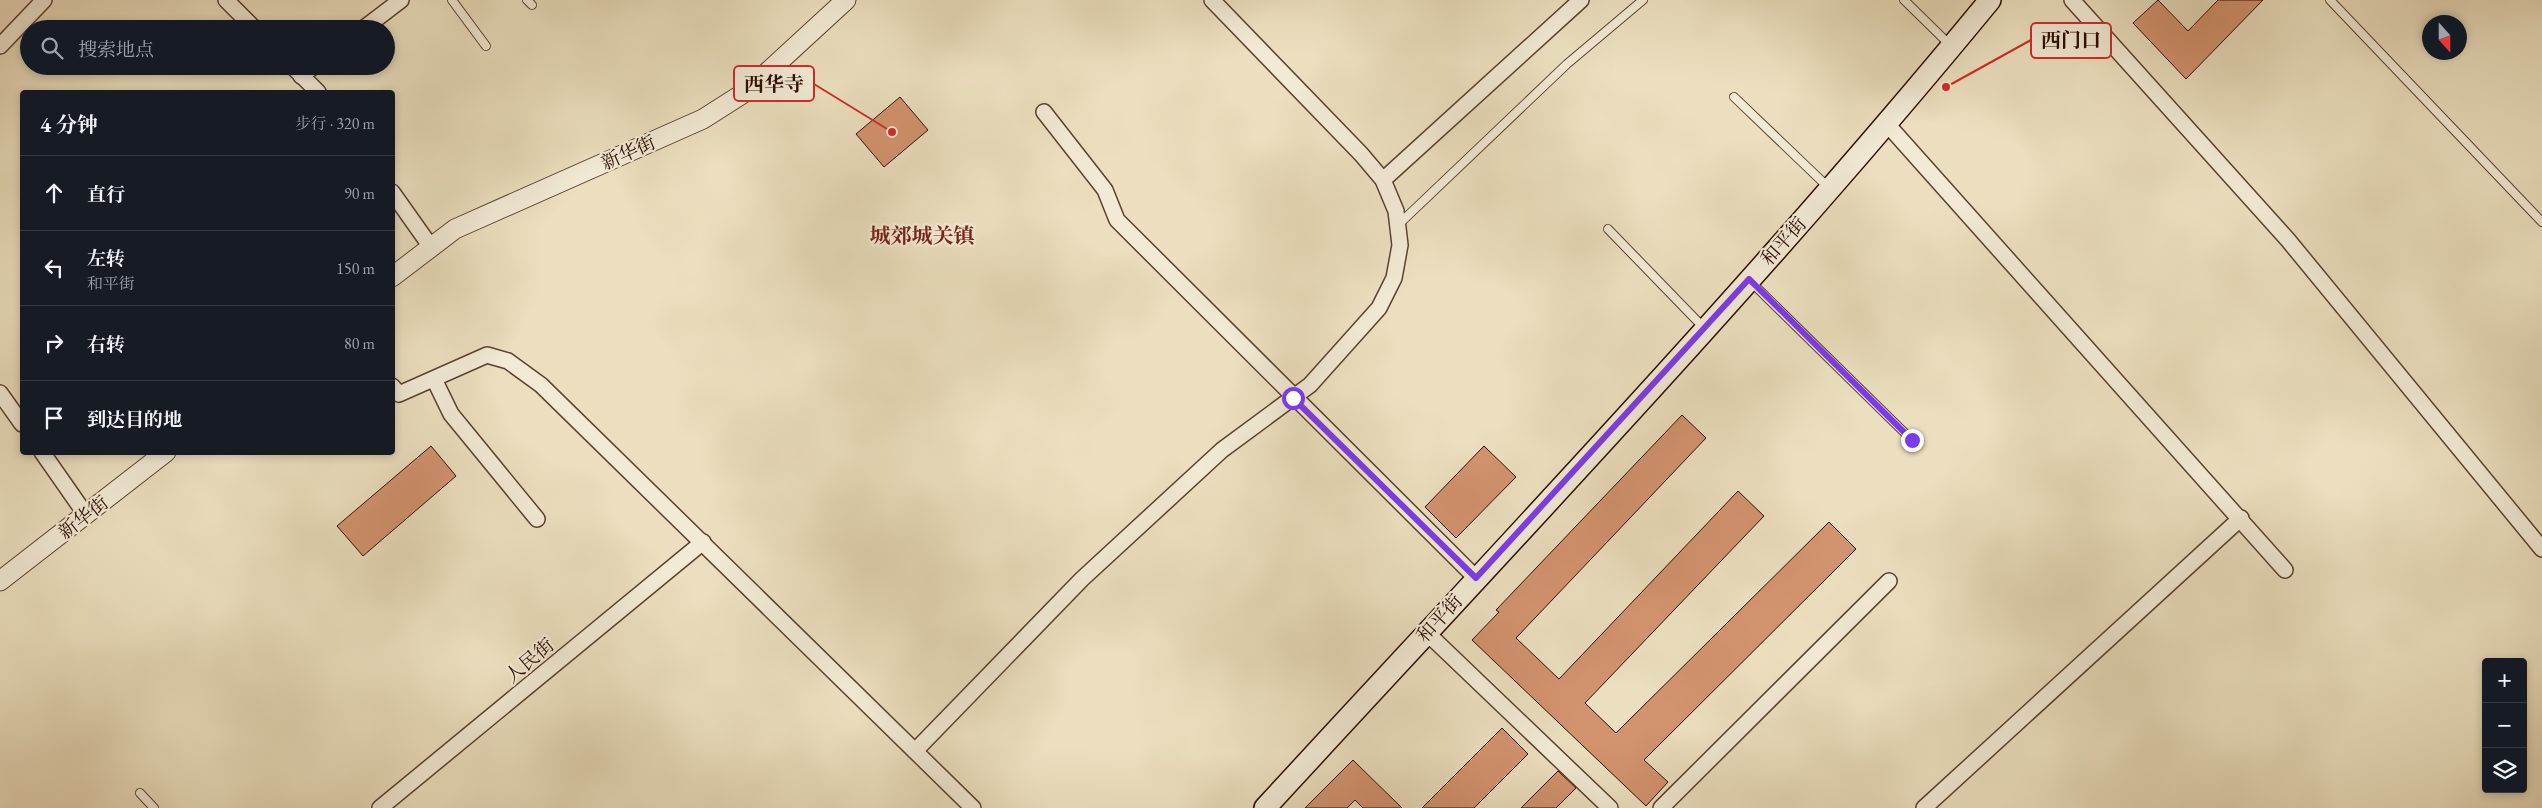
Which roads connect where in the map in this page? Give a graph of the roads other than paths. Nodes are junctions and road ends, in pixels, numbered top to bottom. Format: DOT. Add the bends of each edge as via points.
graph roads {
  1 [pos="44,0"];
  2 [pos="226,0"];
  3 [pos="401,0"];
  4 [pos="452,0"];
  5 [pos="846,0"];
  6 [pos="1212,0"];
  7 [pos="1581,0"];
  8 [pos="1643,0"];
  9 [pos="1904,0"];
  10 [pos="1990,0"];
  11 [pos="2072,0"];
  12 [pos="2330,0"];
  13 [pos="25,20"];
  14 [pos="246,20"];
  15 [pos="375,20"];
  16 [pos="20,25"];
  17 [pos="0,46"];
  18 [pos="486,46"];
  19 [pos="1952,47"];
  20 [pos="301,75"];
  21 [pos="316,90"];
  22 [pos="1734,97"];
  23 [pos="1044,112"];
  24 [pos="1887,124"];
  25 [pos="1383,180"];
  26 [pos="1830,189"];
  27 [pos="395,196"];
  28 [pos="2542,222"];
  29 [pos="1398,225"];
  30 [pos="1608,229"];
  31 [pos="431,247"];
  32 [pos="395,275"];
  33 [pos="1749,279"];
  34 [pos="1705,329"];
  35 [pos="434,379"];
  36 [pos="395,389"];
  37 [pos="0,392"];
  38 [pos="1293,398"];
  39 [pos="20,421"];
  40 [pos="1912,440"];
  41 [pos="44,455"];
  42 [pos="162,455"];
  43 [pos="86,515"];
  44 [pos="2241,518"];
  45 [pos="537,519"];
  46 [pos="703,542"];
  47 [pos="2542,549"];
  48 [pos="2285,570"];
  49 [pos="1476,578"];
  50 [pos="0,581"];
  51 [pos="1889,581"];
  52 [pos="1426,632"];
  53 [pos="914,750"];
  54 [pos="140,793"];
  55 [pos="154,808"];
  56 [pos="380,808"];
  57 [pos="973,808"];
  58 [pos="1265,808"];
  59 [pos="1610,808"];
  60 [pos="1661,808"];
  61 [pos="1924,808"];
  1 -- 13 [label="street"];
  2 -- 14 [label="street"];
  3 -- 15 [label="street"];
  4 -- 18 [label="lane"];
  5 -- 31 [label="street, 新华街" via="747,91 703,119 455,229"];
  6 -- 25 [label="street"];
  7 -- 25 [label="street"];
  8 -- 29 [label="lane" via="1567,64"];
  9 -- 19 [label="lane"];
  10 -- 19 [label="main road, 和平街"];
  11 -- 47 [label="street" via="2288,240"];
  12 -- 28 [label="lane"];
  16 -- 17 [label="street"];
  19 -- 24 [label="main road, 和平街"];
  20 -- 21 [label="street"];
  22 -- 26 [label="lane"];
  23 -- 38 [label="street" via="1105,190 1117,220"];
  24 -- 26 [label="main road, 和平街"];
  24 -- 44 [label="street"];
  25 -- 29 [label="street" via="1396,211"];
  26 -- 33 [label="main road, 和平街"];
  27 -- 31 [label="street"];
  29 -- 38 [label="street" via="1400,245 1394,278 1379,308 1310,385"];
  30 -- 34 [label="lane"];
  31 -- 32 [label="street, 新华街"];
  33 -- 34 [label="main road, 和平街"];
  33 -- 40 [label="lane"];
  34 -- 49 [label="main road, 和平街"];
  35 -- 36 [label="street" via="399,394"];
  35 -- 45 [label="street" via="451,414"];
  35 -- 46 [label="street" via="487,355 508,360 541,385"];
  37 -- 39 [label="street"];
  38 -- 49 [label="street"];
  38 -- 53 [label="street" via="1222,450 1082,579"];
  41 -- 43 [label="street"];
  42 -- 43 [label="street, 新华街"];
  43 -- 50 [label="street, 新华街"];
  44 -- 48 [label="street"];
  44 -- 61 [label="street"];
  46 -- 53 [label="street"];
  46 -- 56 [label="street, 人民街"];
  49 -- 52 [label="main road, 和平街"];
  51 -- 60 [label="street"];
  52 -- 58 [label="main road, 和平街"];
  52 -- 59 [label="street"];
  53 -- 57 [label="street"];
  54 -- 55 [label="lane"];
}
